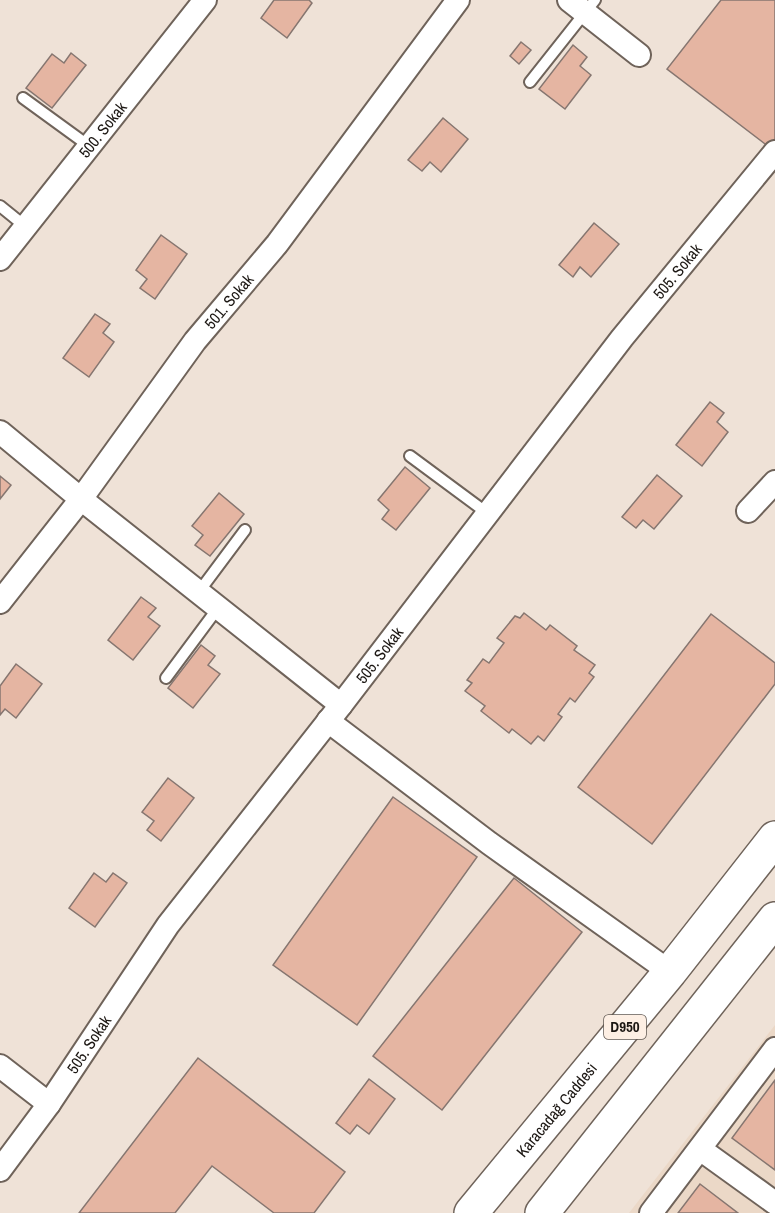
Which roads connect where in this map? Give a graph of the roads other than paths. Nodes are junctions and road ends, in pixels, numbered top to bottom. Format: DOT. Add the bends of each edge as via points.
graph roads {
  1 [pos="458,0"];
  2 [pos="198,2"];
  3 [pos="583,4"];
  4 [pos="639,55"];
  5 [pos="530,82"];
  6 [pos="23,98"];
  7 [pos="89,146"];
  8 [pos="775,153"];
  9 [pos="0,206"];
  10 [pos="26,227"];
  11 [pos="0,259"];
  12 [pos="0,432"];
  13 [pos="410,456"];
  14 [pos="775,482"];
  15 [pos="81,500"];
  16 [pos="748,511"];
  17 [pos="487,513"];
  18 [pos="245,530"];
  19 [pos="198,593"];
  20 [pos="0,602"];
  21 [pos="218,608"];
  22 [pos="166,678"];
  23 [pos="335,713"];
  24 [pos="775,838"];
  25 [pos="775,919"];
  26 [pos="670,972"];
  27 [pos="775,1049"];
  28 [pos="0,1066"];
  29 [pos="49,1104"];
  30 [pos="700,1149"];
  31 [pos="0,1170"];
  32 [pos="775,1203"];
  33 [pos="471,1213"];
  34 [pos="542,1213"];
  35 [pos="651,1213"];
  1 -- 15 [label="street, 501. Sokak" via="277,244 195,341"];
  2 -- 7 [label="street, 500. Sokak"];
  3 -- 4 [label="street"];
  3 -- 5 [label="lane"];
  6 -- 7 [label="lane"];
  7 -- 10 [label="street, 500. Sokak"];
  8 -- 17 [label="street, 505. Sokak" via="622,338"];
  9 -- 10 [label="lane"];
  10 -- 11 [label="street, 500. Sokak"];
  12 -- 15 [label="street"];
  13 -- 17 [label="lane"];
  14 -- 16 [label="street"];
  15 -- 19 [label="street"];
  15 -- 20 [label="street, 501. Sokak"];
  17 -- 23 [label="street, 505. Sokak"];
  18 -- 19 [label="lane"];
  19 -- 21 [label="street"];
  21 -- 22 [label="lane"];
  21 -- 23 [label="street"];
  23 -- 26 [label="street" via="489,843"];
  23 -- 29 [label="street, 505. Sokak" via="168,925"];
  24 -- 26 [label="highway, Karacadağ Caddesi / D950"];
  25 -- 34 [label="highway"];
  26 -- 33 [label="highway, Karacadağ Caddesi / D950"];
  27 -- 30 [label="street"];
  28 -- 29 [label="street"];
  29 -- 31 [label="street, 505. Sokak"];
  30 -- 32 [label="street"];
  30 -- 35 [label="street"];
}
